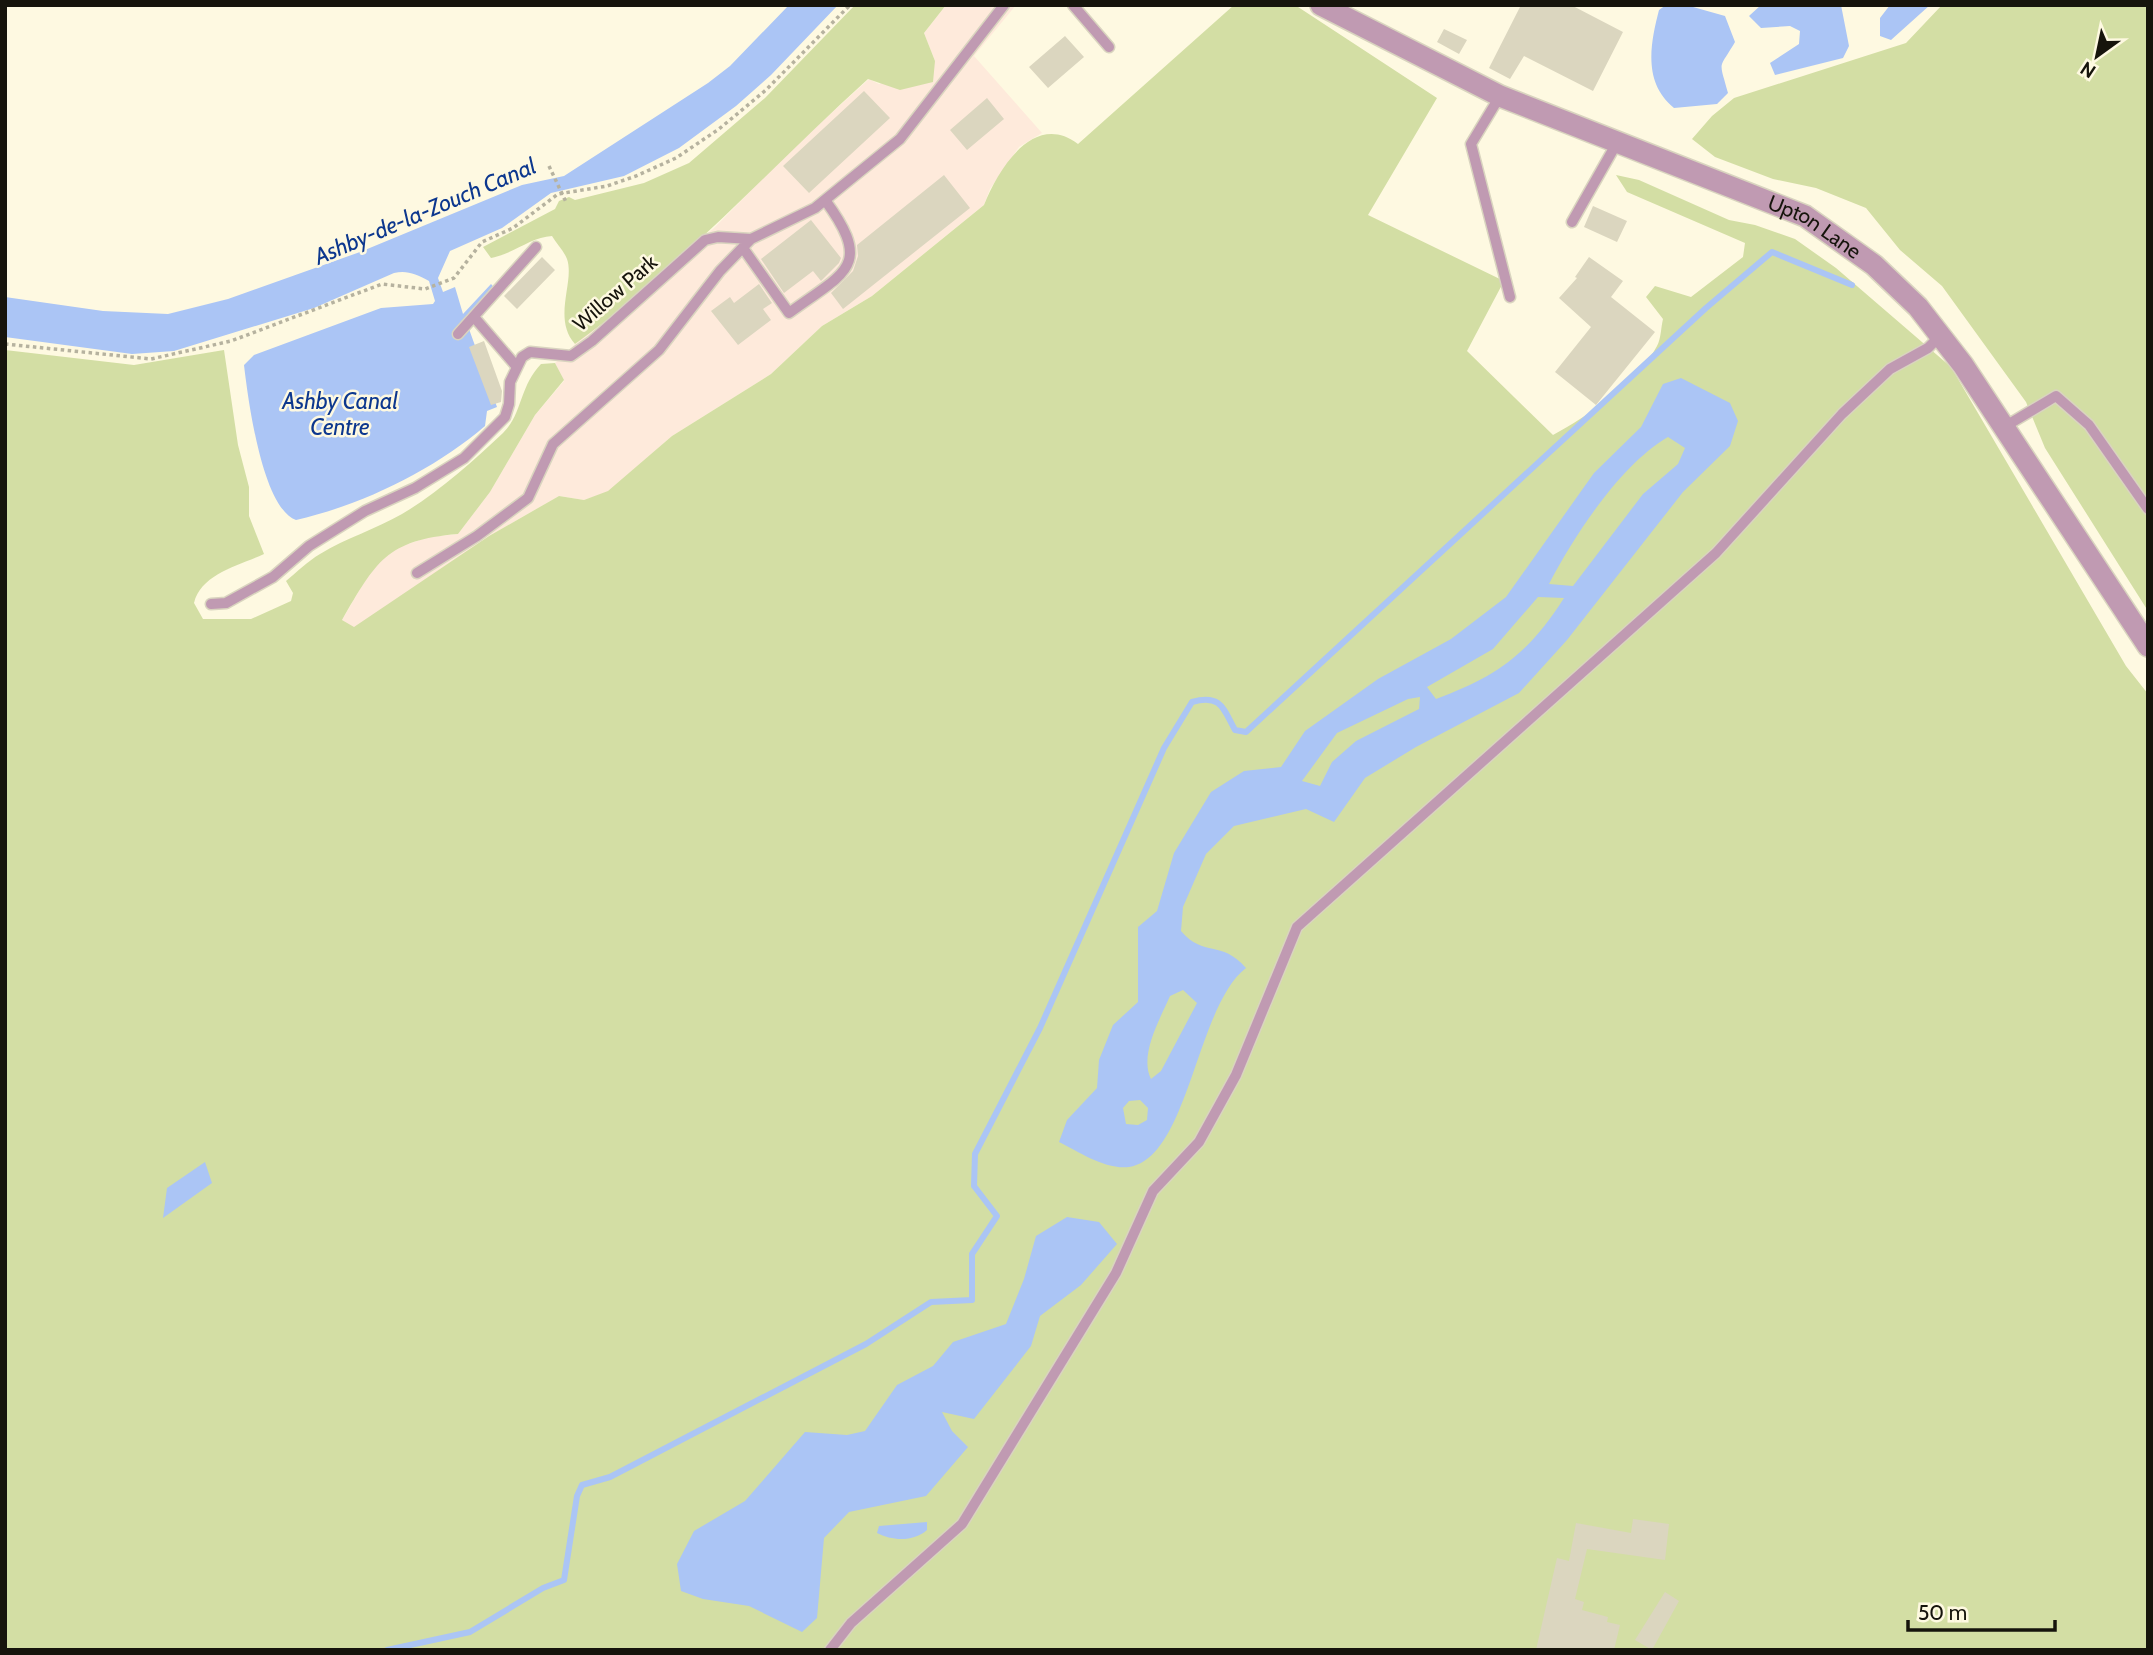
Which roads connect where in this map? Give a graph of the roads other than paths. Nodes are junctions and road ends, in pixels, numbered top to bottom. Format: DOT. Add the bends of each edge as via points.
graph roads {
  1 [pos="1004,5"];
  2 [pos="1073,5"];
  3 [pos="1321,5"];
  4 [pos="1109,47"];
  5 [pos="1500,96"];
  6 [pos="1618,141"];
  7 [pos="825,200"];
  8 [pos="1572,222"];
  9 [pos="747,244"];
  10 [pos="536,247"];
  11 [pos="1510,296"];
  12 [pos="474,317"];
  13 [pos="458,334"];
  14 [pos="1940,336"];
  15 [pos="517,367"];
  16 [pos="2004,427"];
  17 [pos="2148,509"];
  18 [pos="418,573"];
  19 [pos="211,604"];
  20 [pos="2148,646"];
  21 [pos="830,1650"];
  1 -- 7 [label="lane" via="900,139"];
  2 -- 4 [label="lane"];
  3 -- 5 [label="street, Upton Lane"];
  5 -- 6 [label="street, Upton Lane"];
  5 -- 11 [label="lane" via="1471,144"];
  6 -- 8 [label="lane"];
  6 -- 14 [label="street, Upton Lane" via="1805,216 1874,265 1918,306"];
  7 -- 9 [label="lane"];
  7 -- 9 [label="lane" via="851,243 849,264 839,277 789,313"];
  9 -- 15 [label="lane, Willow Park" via="718,237 705,240 572,356 530,352"];
  9 -- 18 [label="lane" via="720,271 659,351 553,444 528,498"];
  10 -- 12 [label="lane"];
  12 -- 13 [label="lane"];
  12 -- 15 [label="lane"];
  14 -- 16 [label="street, Upton Lane"];
  14 -- 21 [label="lane" via="1890,369 1842,414 1716,553 1297,927 1236,1075 1199,1142 1153,1191 1116,1273 962,1524 851,1623"];
  15 -- 19 [label="lane" via="505,416 464,458 354,518 273,577 226,603"];
  16 -- 17 [label="lane" via="2056,396 2089,425"];
  16 -- 20 [label="street, Upton Lane"];
}
